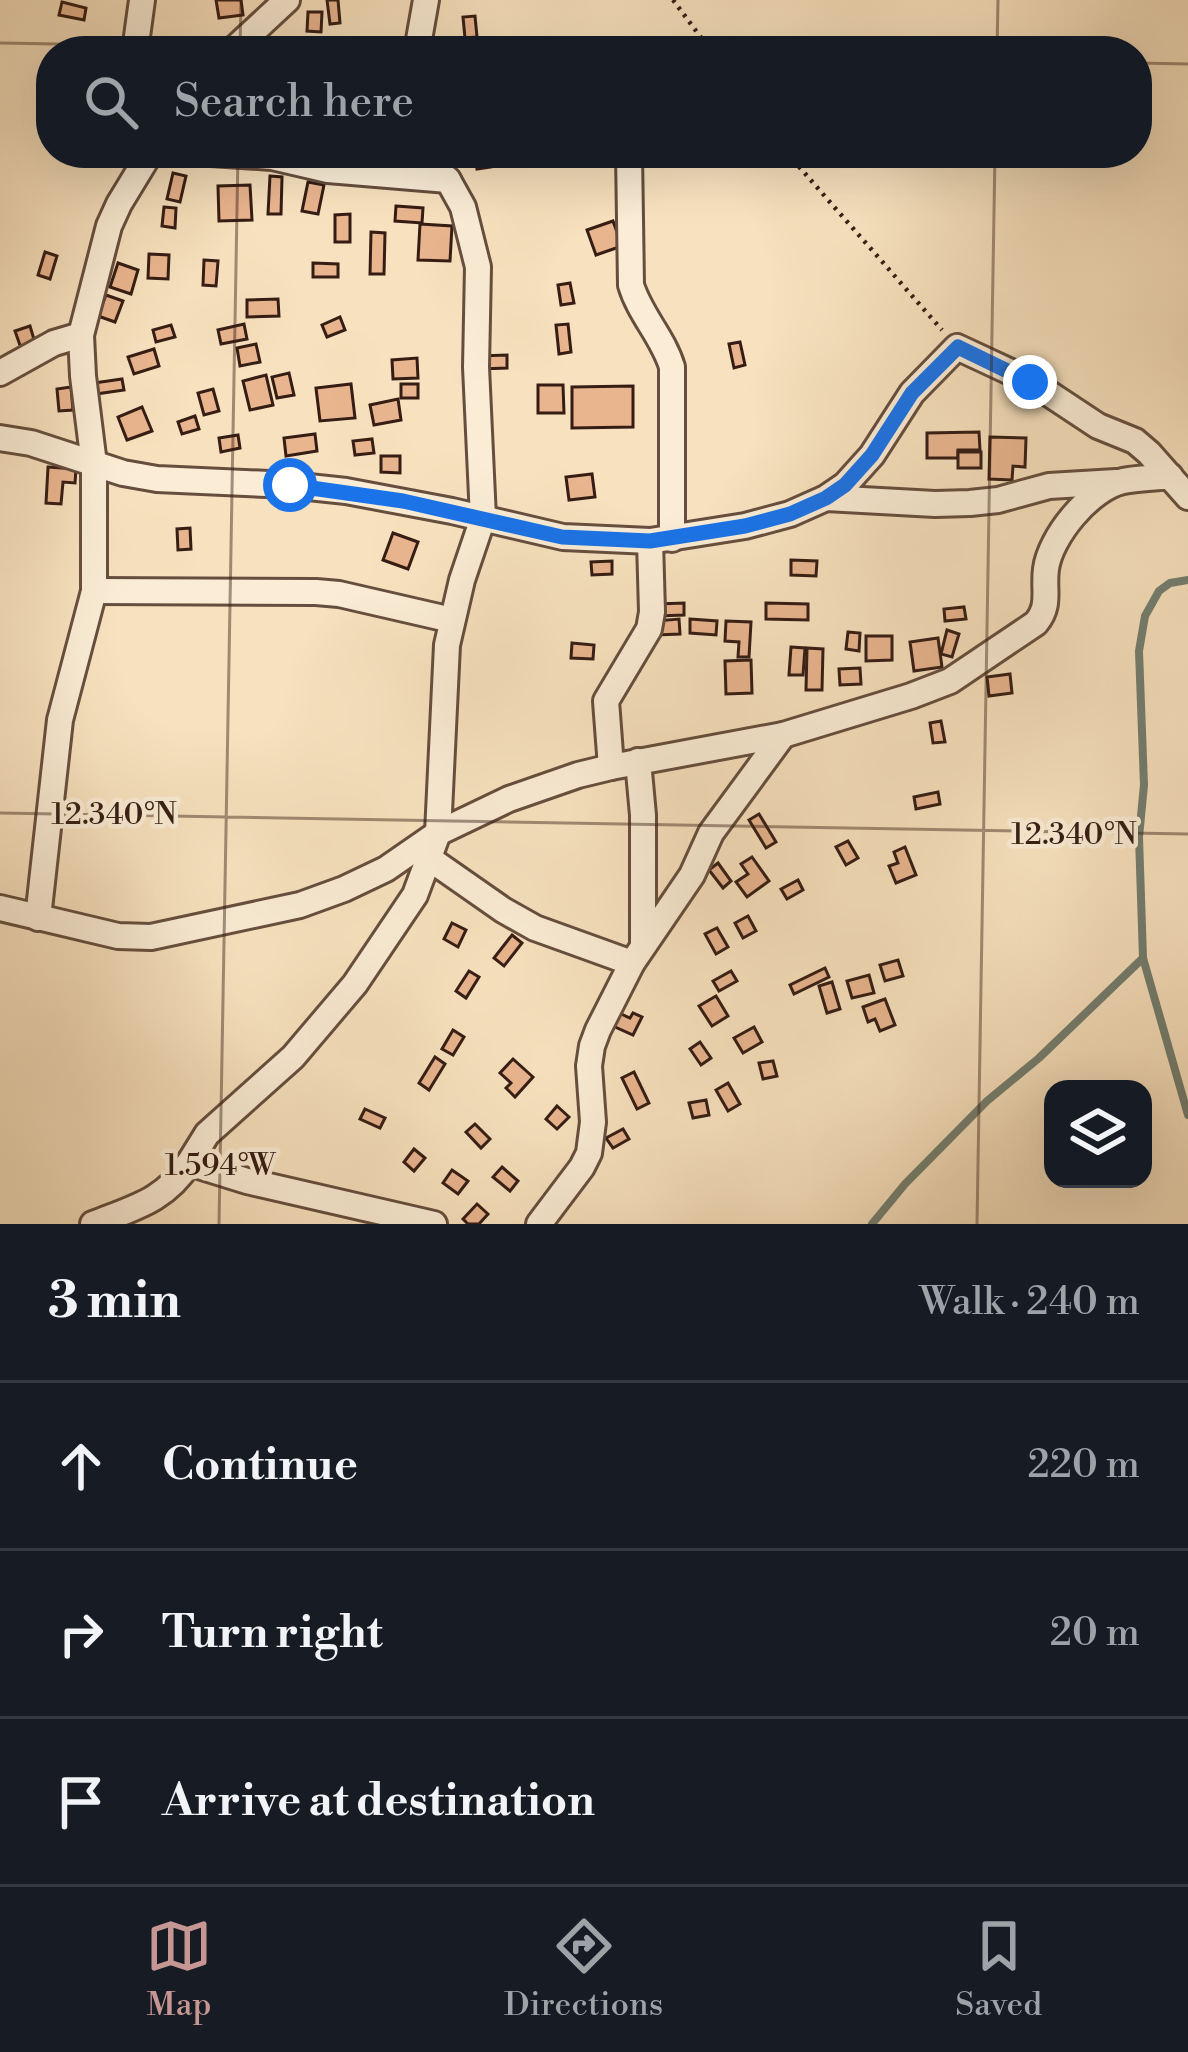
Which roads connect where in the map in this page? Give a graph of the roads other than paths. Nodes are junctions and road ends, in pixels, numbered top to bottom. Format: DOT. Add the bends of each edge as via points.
graph roads {
  1 [pos="142,0"];
  2 [pos="426,0"];
  3 [pos="282,2"];
  4 [pos="137,36"];
  5 [pos="247,36"];
  6 [pos="420,36"];
  7 [pos="141,168"];
  8 [pos="319,168"];
  9 [pos="436,168"];
  10 [pos="629,168"];
  11 [pos="448,179"];
  12 [pos="81,335"];
  13 [pos="0,373"];
  14 [pos="0,438"];
  15 [pos="94,464"];
  16 [pos="1170,476"];
  17 [pos="1120,481"];
  18 [pos="1188,496"];
  19 [pos="826,498"];
  20 [pos="483,518"];
  21 [pos="661,540"];
  22 [pos="94,591"];
  23 [pos="452,620"];
  24 [pos="783,735"];
  25 [pos="638,761"];
  26 [pos="611,767"];
  27 [pos="438,833"];
  28 [pos="430,859"];
  29 [pos="0,908"];
  30 [pos="38,918"];
  31 [pos="637,954"];
  32 [pos="189,1163"];
  33 [pos="93,1224"];
  34 [pos="434,1224"];
  35 [pos="539,1224"];
  1 -- 4 [label="street"];
  2 -- 6 [label="street"];
  3 -- 5 [label="street"];
  7 -- 12 [label="street" via="110,226"];
  8 -- 11 [label="street"];
  9 -- 11 [label="street"];
  10 -- 21 [label="street" via="631,285 672,367"];
  11 -- 20 [label="street" via="478,267"];
  12 -- 13 [label="street"];
  12 -- 15 [label="street"];
  14 -- 15 [label="street"];
  15 -- 20 [label="street" via="157,479 346,491"];
  15 -- 22 [label="street"];
  16 -- 17 [label="street"];
  16 -- 18 [label="street"];
  16 -- 19 [label="street" via="1135,441 958,347 912,393 872,455"];
  17 -- 19 [label="street" via="970,503"];
  17 -- 24 [label="street" via="1084,505 1056,538 1047,603 1036,623 950,681"];
  19 -- 21 [label="street" via="790,514"];
  20 -- 21 [label="street" via="562,537"];
  20 -- 23 [label="street"];
  21 -- 26 [label="street" via="649,629 606,701"];
  22 -- 23 [label="street" via="316,592"];
  22 -- 30 [label="street" via="60,720"];
  23 -- 27 [label="street"];
  24 -- 25 [label="street"];
  24 -- 31 [label="street"];
  25 -- 26 [label="street"];
  25 -- 31 [label="street"];
  26 -- 27 [label="street" via="509,799"];
  27 -- 28 [label="street"];
  27 -- 30 [label="street" via="344,890 151,937"];
  28 -- 31 [label="street" via="535,928"];
  28 -- 32 [label="street" via="355,984 293,1057 207,1134"];
  29 -- 30 [label="street"];
  31 -- 35 [label="street" via="592,1046 589,1153"];
  32 -- 33 [label="street" via="154,1199"];
  32 -- 34 [label="street"];
}
